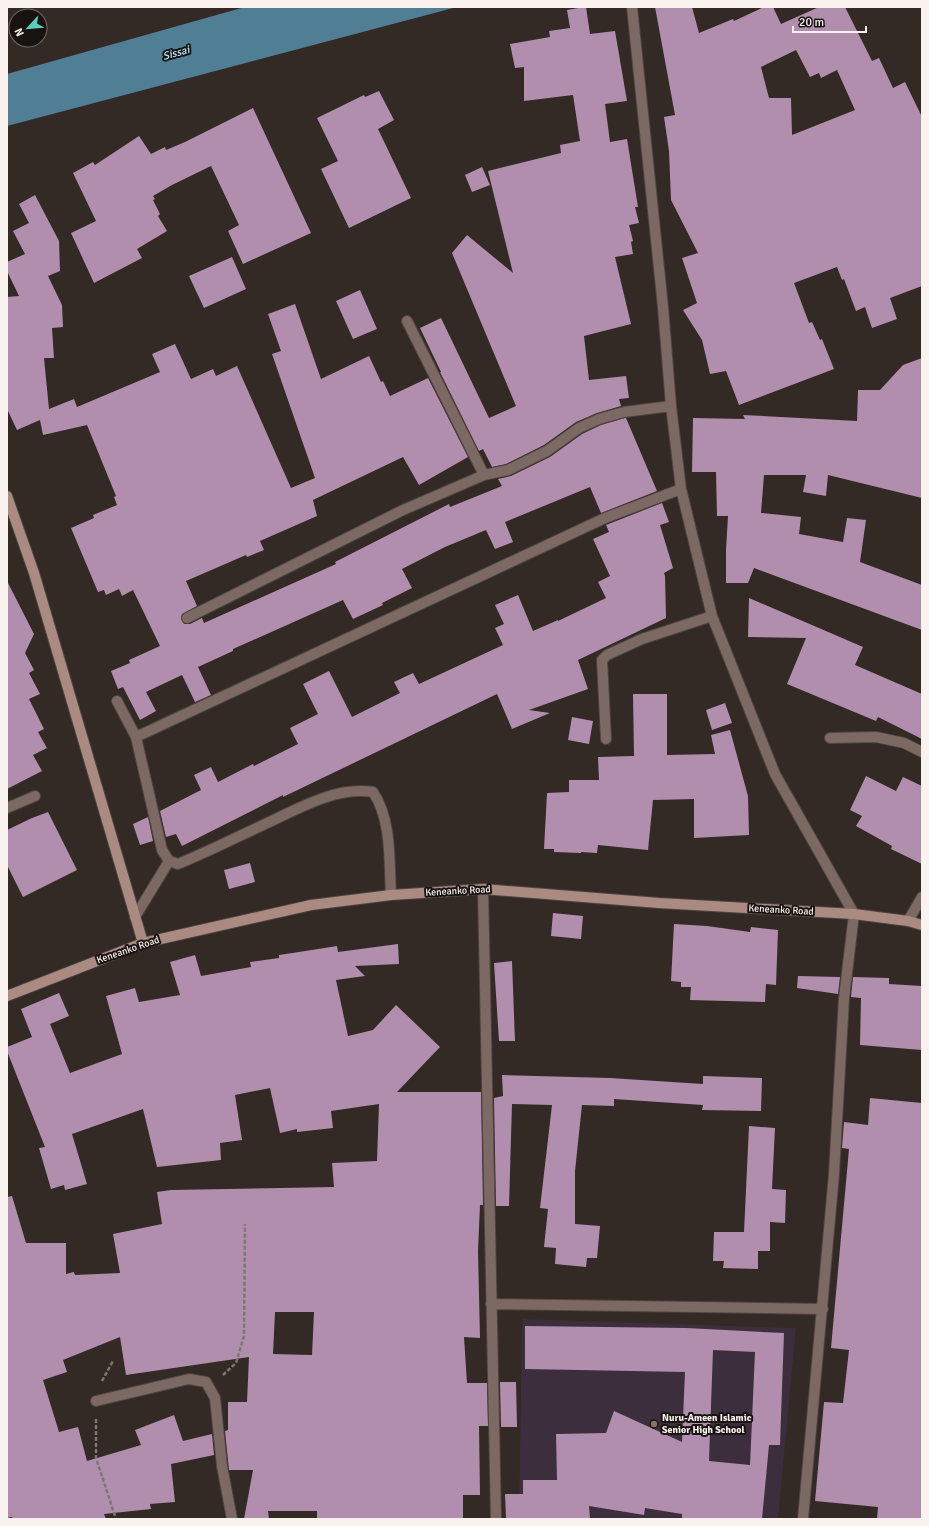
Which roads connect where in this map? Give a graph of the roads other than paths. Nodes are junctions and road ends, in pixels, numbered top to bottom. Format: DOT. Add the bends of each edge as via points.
graph roads {
  1 [pos="632,7"];
  2 [pos="407,321"];
  3 [pos="671,406"];
  4 [pos="484,474"];
  5 [pos="680,489"];
  6 [pos="7,496"];
  7 [pos="712,616"];
  8 [pos="187,618"];
  9 [pos="117,701"];
  10 [pos="136,737"];
  11 [pos="830,738"];
  12 [pos="606,739"];
  13 [pos="922,752"];
  14 [pos="35,796"];
  15 [pos="7,808"];
  16 [pos="169,861"];
  17 [pos="483,889"];
  18 [pos="391,895"];
  19 [pos="922,897"];
  20 [pos="854,914"];
  21 [pos="135,917"];
  22 [pos="908,921"];
  23 [pos="922,925"];
  24 [pos="143,943"];
  25 [pos="7,996"];
  26 [pos="491,1304"];
  27 [pos="823,1309"];
  28 [pos="96,1401"];
  29 [pos="232,1519"];
  30 [pos="496,1519"];
  31 [pos="803,1519"];
  1 -- 3 [label="street"];
  2 -- 4 [label="street"];
  3 -- 4 [label="street" via="624,412 599,419 579,428 547,451 508,470"];
  3 -- 5 [label="street"];
  4 -- 8 [label="street" via="403,510"];
  5 -- 7 [label="street"];
  5 -- 10 [label="street" via="605,518"];
  6 -- 21 [label="street" via="34,573"];
  7 -- 12 [label="street" via="642,639 607,655 602,660"];
  7 -- 20 [label="street" via="774,774"];
  9 -- 10 [label="street"];
  10 -- 16 [label="street" via="162,850"];
  11 -- 13 [label="street" via="876,737 904,743"];
  14 -- 15 [label="street"];
  16 -- 18 [label="street" via="178,864 310,803 339,793 362,790 373,792 386,821"];
  16 -- 21 [label="street"];
  17 -- 18 [label="street, Keneanko Road"];
  17 -- 20 [label="street, Keneanko Road" via="659,903"];
  17 -- 26 [label="street"];
  18 -- 24 [label="street, Keneanko Road" via="311,905"];
  19 -- 22 [label="street"];
  20 -- 22 [label="street, Keneanko Road"];
  20 -- 27 [label="street" via="844,998"];
  21 -- 24 [label="street"];
  22 -- 23 [label="street, Keneanko Road"];
  24 -- 25 [label="street, Keneanko Road"];
  26 -- 27 [label="street"];
  26 -- 30 [label="street"];
  27 -- 31 [label="street"];
  28 -- 29 [label="street" via="189,1379 206,1382 215,1398 222,1466"];
}
